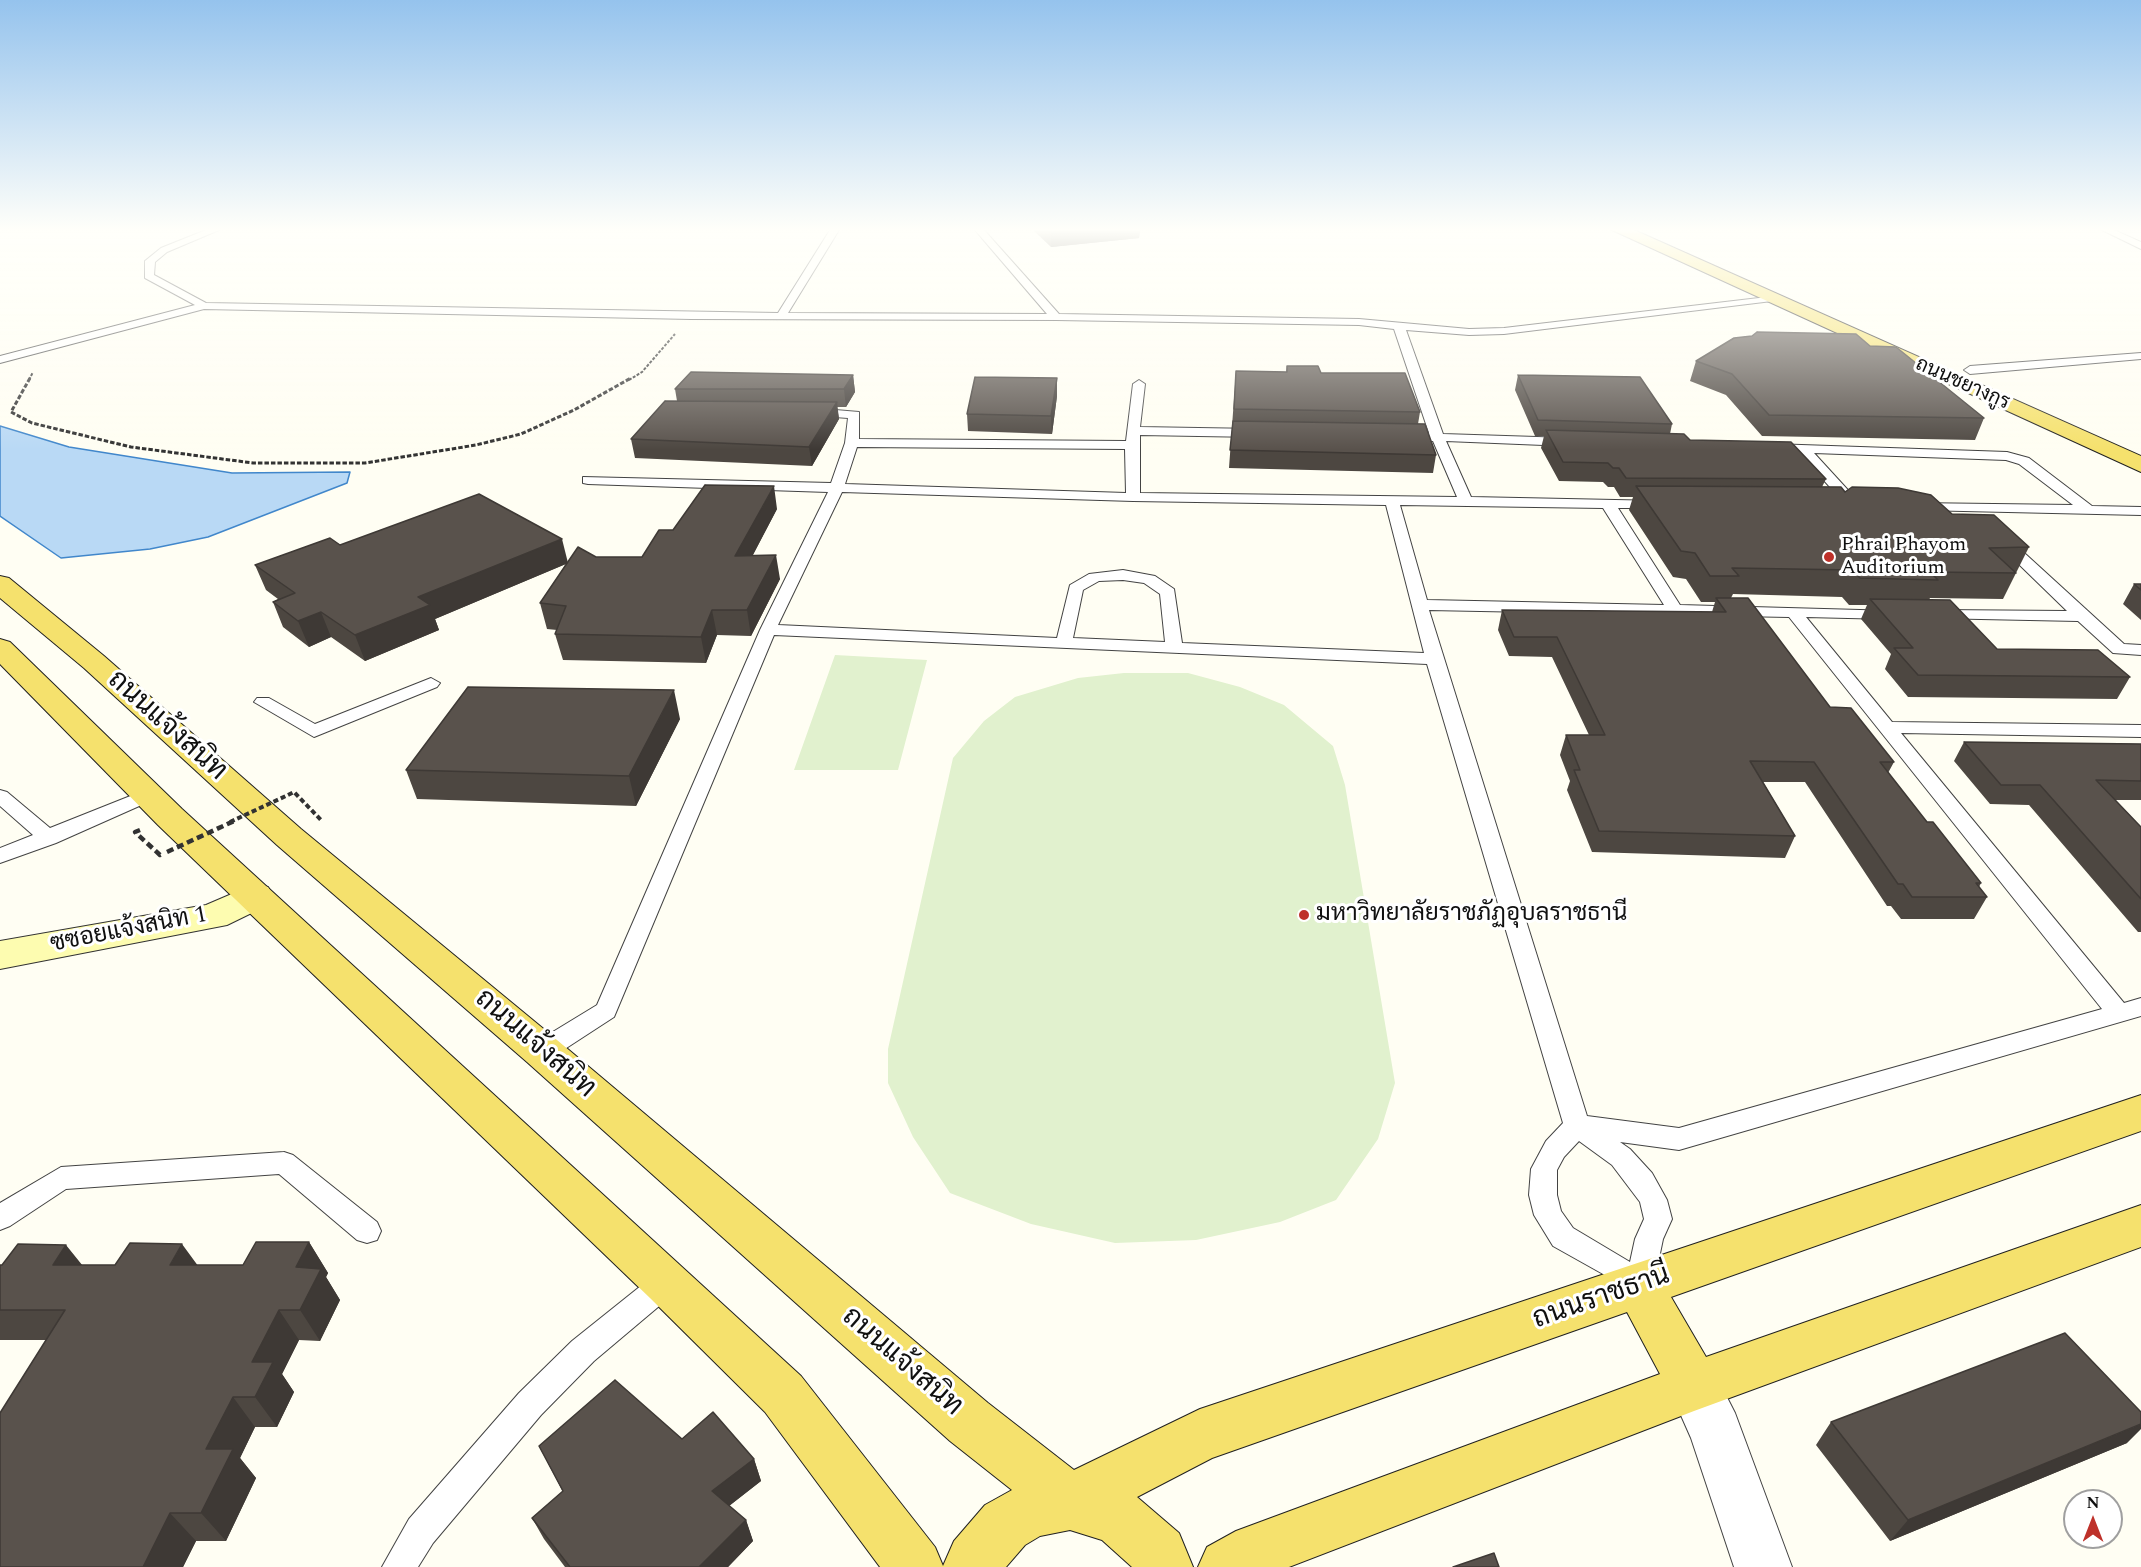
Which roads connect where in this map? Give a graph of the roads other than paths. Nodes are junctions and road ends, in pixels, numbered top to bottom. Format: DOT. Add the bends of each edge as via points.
graph roads {
  1 [pos="199,303"];
  2 [pos="789,303"];
  3 [pos="1044,303"];
  4 [pos="1730,303"];
  5 [pos="1783,303"];
  6 [pos="1818,303"];
  7 [pos="204,306"];
  8 [pos="781,316"];
  9 [pos="1056,317"];
  10 [pos="1400,326"];
  11 [pos="2141,356"];
  12 [pos="0,360"];
  13 [pos="1970,370"];
  14 [pos="1139,384"];
  15 [pos="794,412"];
  16 [pos="1275,433"];
  17 [pos="1392,435"];
  18 [pos="1437,436"];
  19 [pos="1132,438"];
  20 [pos="2130,440"];
  21 [pos="1579,442"];
  22 [pos="852,443"];
  23 [pos="1759,447"];
  24 [pos="1803,449"];
  25 [pos="2141,465"];
  26 [pos="588,480"];
  27 [pos="837,488"];
  28 [pos="1133,497"];
  29 [pos="1392,500"];
  30 [pos="1466,501"];
  31 [pos="1608,504"];
  32 [pos="1678,504"];
  33 [pos="1830,504"];
  34 [pos="1899,506"];
  35 [pos="1968,508"];
  36 [pos="2087,509"];
  37 [pos="2141,511"];
  38 [pos="0,584"];
  39 [pos="1419,605"];
  40 [pos="1676,611"];
  41 [pos="1794,613"];
  42 [pos="2082,616"];
  43 [pos="768,630"];
  44 [pos="1064,643"];
  45 [pos="1174,647"];
  46 [pos="0,648"];
  47 [pos="2141,650"];
  48 [pos="1434,659"];
  49 [pos="431,683"];
  50 [pos="263,702"];
  51 [pos="1887,727"];
  52 [pos="2141,731"];
  53 [pos="0,795"];
  54 [pos="142,814"];
  55 [pos="49,838"];
  56 [pos="0,856"];
  57 [pos="255,896"];
  58 [pos="0,955"];
  59 [pos="2130,1010"];
  60 [pos="542,1051"];
  61 [pos="2141,1113"];
  62 [pos="1576,1126"];
  63 [pos="0,1218"];
  64 [pos="2141,1226"];
  65 [pos="367,1230"];
  66 [pos="667,1282"];
  67 [pos="1639,1287"];
  68 [pos="1694,1386"];
  69 [pos="1070,1502"];
  70 [pos="399,1567"];
  71 [pos="915,1567"];
  72 [pos="972,1567"];
  73 [pos="1164,1567"];
  74 [pos="1227,1567"];
  75 [pos="1763,1567"];
  1 -- 7 [label="lane"];
  2 -- 8 [label="lane"];
  3 -- 9 [label="lane"];
  4 -- 10 [label="lane" via="1504,331"];
  5 -- 25 [label="main road, ถนนชยางกูร"];
  6 -- 13 [label="main road, ถนนชยางกูร"];
  7 -- 8 [label="lane"];
  7 -- 12 [label="lane"];
  8 -- 9 [label="lane"];
  9 -- 10 [label="lane"];
  10 -- 18 [label="lane"];
  11 -- 13 [label="lane"];
  13 -- 20 [label="main road, ถนนชยางกูร"];
  14 -- 19 [label="lane"];
  15 -- 22 [label="lane" via="855,415"];
  16 -- 19 [label="lane"];
  17 -- 18 [label="lane"];
  18 -- 21 [label="lane"];
  18 -- 30 [label="lane"];
  19 -- 22 [label="lane"];
  19 -- 28 [label="lane"];
  22 -- 27 [label="lane"];
  23 -- 24 [label="lane"];
  24 -- 33 [label="lane" via="1859,505"];
  24 -- 36 [label="lane" via="2016,458"];
  26 -- 27 [label="lane"];
  27 -- 28 [label="lane"];
  27 -- 43 [label="lane"];
  28 -- 29 [label="lane"];
  29 -- 30 [label="lane"];
  29 -- 39 [label="lane"];
  30 -- 31 [label="lane"];
  31 -- 32 [label="lane"];
  31 -- 40 [label="lane"];
  34 -- 35 [label="lane"];
  35 -- 36 [label="lane"];
  35 -- 42 [label="lane"];
  36 -- 37 [label="lane"];
  38 -- 60 [label="main road, ถนนแจ้งสนิท" via="94,662 289,837"];
  39 -- 40 [label="lane"];
  39 -- 48 [label="lane"];
  40 -- 41 [label="lane"];
  41 -- 42 [label="lane"];
  41 -- 51 [label="lane"];
  42 -- 47 [label="lane" via="2119,650"];
  43 -- 44 [label="lane"];
  43 -- 60 [label="lane" via="606,1011"];
  44 -- 45 [label="lane"];
  44 -- 45 [label="lane" via="1076,588 1095,577 1123,575 1149,579 1168,592"];
  45 -- 48 [label="lane"];
  46 -- 54 [label="main road"];
  48 -- 62 [label="lane"];
  49 -- 50 [label="lane" via="314,731"];
  51 -- 52 [label="lane"];
  51 -- 59 [label="lane"];
  53 -- 55 [label="lane"];
  54 -- 55 [label="lane"];
  54 -- 57 [label="main road"];
  55 -- 56 [label="lane"];
  57 -- 58 [label="street, ซซอยแจ้งสนิท 1" via="214,916"];
  57 -- 66 [label="main road"];
  59 -- 62 [label="lane" via="1679,1139"];
  60 -- 69 [label="main road, ถนนแจ้งสนิท" via="969,1422"];
  61 -- 67 [label="main road, ถนนราชธานี"];
  62 -- 67 [label="lane" via="1621,1157 1653,1200 1658,1219 1649,1239"];
  62 -- 67 [label="lane" via="1544,1168 1548,1215 1563,1237 1613,1265"];
  63 -- 65 [label="lane" via="61,1178 284,1163"];
  64 -- 68 [label="main road"];
  66 -- 70 [label="lane" via="583,1351 530,1404 421,1531"];
  66 -- 71 [label="main road" via="783,1394"];
  67 -- 68 [label="main road"];
  67 -- 69 [label="main road, ถนนราชธานี" via="1200,1436"];
  68 -- 74 [label="main road" via="1256,1551"];
  68 -- 75 [label="street" via="1716,1432"];
  69 -- 72 [label="main road" via="1031,1510 1005,1525"];
  69 -- 73 [label="main road" via="1119,1518 1159,1553"];
}
